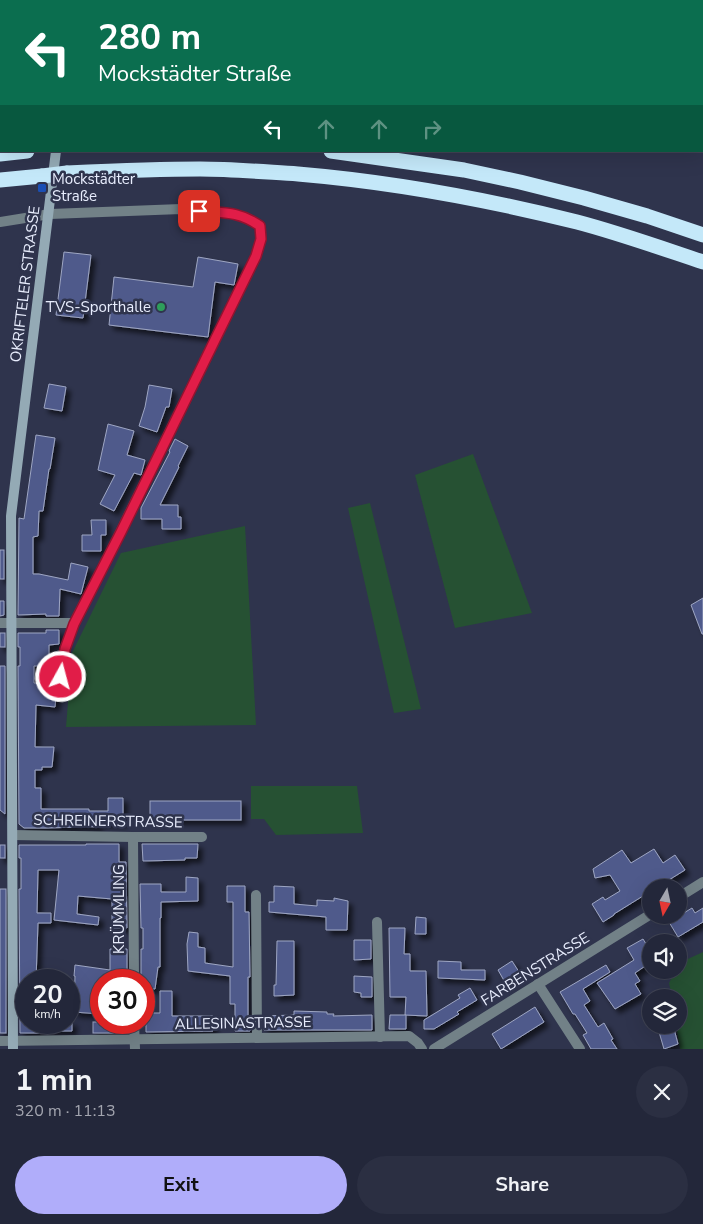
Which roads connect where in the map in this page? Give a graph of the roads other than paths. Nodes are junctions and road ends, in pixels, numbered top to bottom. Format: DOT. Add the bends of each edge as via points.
graph roads {
  1 [pos="18,152"];
  2 [pos="56,152"];
  3 [pos="338,152"];
  4 [pos="0,154"];
  5 [pos="0,180"];
  6 [pos="50,214"];
  7 [pos="0,222"];
  8 [pos="703,235"];
  9 [pos="703,262"];
  10 [pos="5,623"];
  11 [pos="74,624"];
  12 [pos="61,677"];
  13 [pos="13,835"];
  14 [pos="133,837"];
  15 [pos="202,837"];
  16 [pos="703,882"];
  17 [pos="688,891"];
  18 [pos="256,895"];
  19 [pos="642,920"];
  20 [pos="377,922"];
  21 [pos="134,969"];
  22 [pos="538,984"];
  23 [pos="380,1037"];
  24 [pos="257,1038"];
  25 [pos="0,1041"];
  26 [pos="135,1044"];
  27 [pos="13,1045"];
  28 [pos="422,1049"];
  29 [pos="434,1049"];
  30 [pos="580,1049"];
  1 -- 4 [label="highway"];
  2 -- 6 [label="street, OKRIFTELER STRASSE"];
  3 -- 8 [label="highway" via="520,182 648,216"];
  5 -- 9 [label="highway, bridge" via="67,173 201,169 391,184 515,207 640,240"];
  6 -- 7 [label="street"];
  6 -- 10 [label="street, OKRIFTELER STRASSE" via="11,516"];
  6 -- 11 [label="street" via="181,209 234,214 260,226 261,239 256,256"];
  10 -- 11 [label="street"];
  10 -- 13 [label="street, OKRIFTELER STRASSE"];
  11 -- 12 [label="street" via="65,649"];
  13 -- 14 [label="street, SCHREINERSTRASSE"];
  13 -- 27 [label="street, OKRIFTELER STRASSE"];
  14 -- 15 [label="street, SCHREINERSTRASSE"];
  14 -- 21 [label="street, KRÜMMLING"];
  16 -- 17 [label="street"];
  18 -- 24 [label="street"];
  19 -- 22 [label="street, FARBENSTRASSE"];
  20 -- 23 [label="street"];
  22 -- 29 [label="street, FARBENSTRASSE"];
  22 -- 30 [label="street"];
  23 -- 24 [label="street, ALLESINASTRASSE"];
  23 -- 28 [label="street, ALLESINASTRASSE" via="409,1036"];
  24 -- 26 [label="street, ALLESINASTRASSE"];
  25 -- 27 [label="street, ALLESINASTRASSE"];
  26 -- 27 [label="street, ALLESINASTRASSE"];
}
